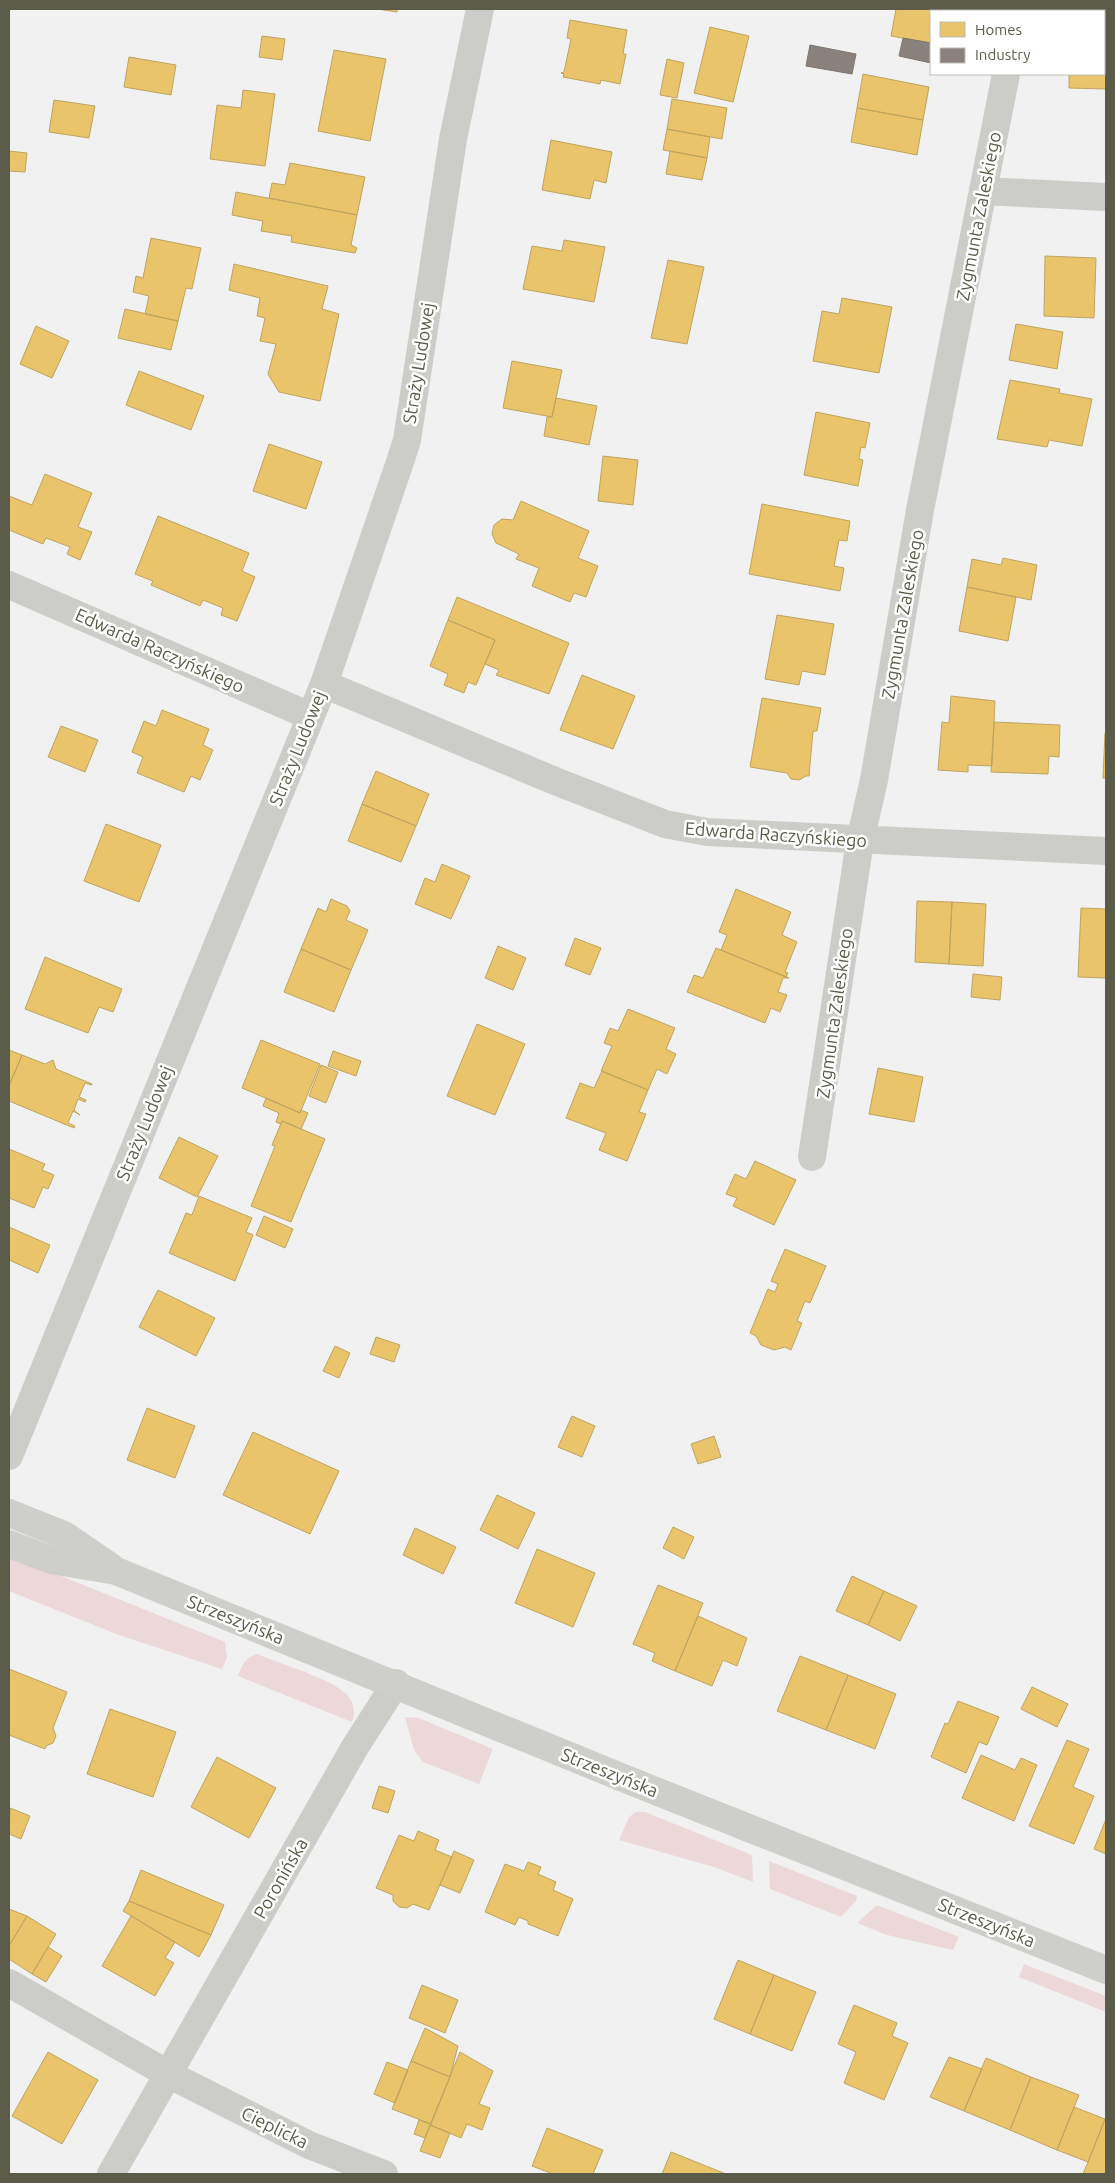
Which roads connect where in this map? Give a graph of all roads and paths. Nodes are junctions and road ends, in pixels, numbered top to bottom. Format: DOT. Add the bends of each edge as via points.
graph roads {
  1 [pos="480,9"];
  2 [pos="1006,75"];
  3 [pos="983,191"];
  4 [pos="1106,197"];
  5 [pos="9,585"];
  6 [pos="324,684"];
  7 [pos="310,716"];
  8 [pos="860,841"];
  9 [pos="1106,851"];
  10 [pos="812,1157"];
  11 [pos="9,1456"];
  12 [pos="9,1513"];
  13 [pos="9,1544"];
  14 [pos="116,1571"];
  15 [pos="396,1684"];
  16 [pos="1106,1970"];
  17 [pos="9,1983"];
  18 [pos="168,2074"];
  19 [pos="111,2174"];
  20 [pos="384,2174"];
  1 -- 6 [label="street, Straży Ludowej" via="453,139 406,440"];
  2 -- 3 [label="street, Zygmunta Zaleskiego"];
  3 -- 4 [label="street"];
  3 -- 8 [label="street, Zygmunta Zaleskiego" via="920,510 874,780"];
  5 -- 7 [label="street, Edwarda Raczyńskiego"];
  6 -- 7 [label="street, Straży Ludowej"];
  6 -- 8 [label="street, Edwarda Raczyńskiego" via="665,824 706,832"];
  7 -- 11 [label="street, Straży Ludowej"];
  8 -- 9 [label="street, Edwarda Raczyńskiego"];
  8 -- 10 [label="street, Zygmunta Zaleskiego"];
  12 -- 14 [label="street, Strzeszyńska" via="64,1535"];
  13 -- 14 [label="street, Strzeszyńska" via="51,1560"];
  14 -- 15 [label="street, Strzeszyńska"];
  15 -- 16 [label="street, Strzeszyńska" via="642,1786"];
  15 -- 18 [label="street, Poronińska" via="355,1748"];
  17 -- 18 [label="street"];
  18 -- 19 [label="street, Poronińska"];
  18 -- 20 [label="street, Cieplicka" via="309,2144"];
}
